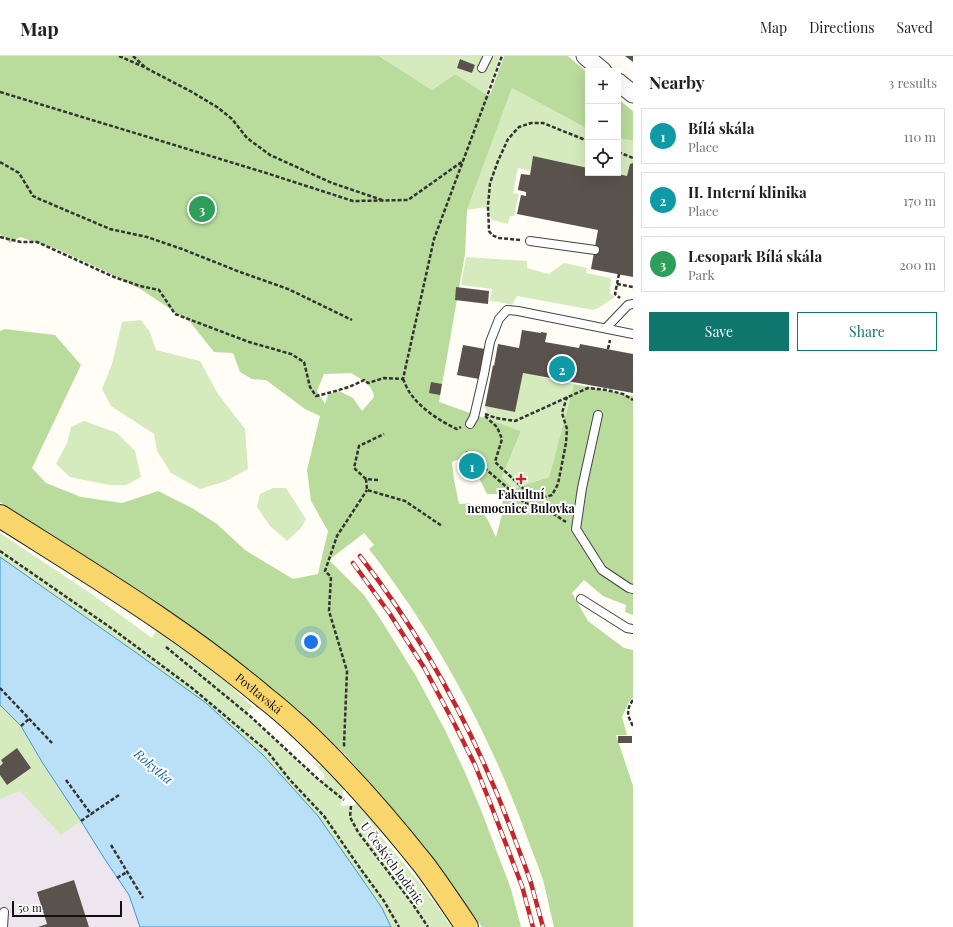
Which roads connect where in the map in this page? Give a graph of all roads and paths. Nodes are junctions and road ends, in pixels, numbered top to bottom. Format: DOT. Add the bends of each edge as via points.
graph roads {
  1 [pos="119,56"];
  2 [pos="133,56"];
  3 [pos="488,56"];
  4 [pos="502,56"];
  5 [pos="585,56"];
  6 [pos="146,68"];
  7 [pos="482,68"];
  8 [pos="599,68"];
  9 [pos="621,84"];
  10 [pos="0,92"];
  11 [pos="633,94"];
  12 [pos="586,140"];
  13 [pos="621,153"];
  14 [pos="633,158"];
  15 [pos="463,161"];
  16 [pos="0,162"];
  17 [pos="384,200"];
  18 [pos="0,237"];
  19 [pos="530,241"];
  20 [pos="595,250"];
  21 [pos="619,274"];
  22 [pos="617,284"];
  23 [pos="633,287"];
  24 [pos="615,294"];
  25 [pos="633,304"];
  26 [pos="352,320"];
  27 [pos="606,328"];
  28 [pos="633,334"];
  29 [pos="609,344"];
  30 [pos="608,349"];
  31 [pos="403,379"];
  32 [pos="567,397"];
  33 [pos="633,400"];
  34 [pos="598,415"];
  35 [pos="470,424"];
  36 [pos="384,434"];
  37 [pos="466,452"];
  38 [pos="366,479"];
  39 [pos="378,480"];
  40 [pos="368,490"];
  41 [pos="0,516"];
  42 [pos="442,526"];
  43 [pos="576,529"];
  44 [pos="0,551"];
  45 [pos="633,590"];
  46 [pos="581,599"];
  47 [pos="633,629"];
  48 [pos="165,646"];
  49 [pos="0,688"];
  50 [pos="633,700"];
  51 [pos="254,712"];
  52 [pos="250,716"];
  53 [pos="29,719"];
  54 [pos="21,726"];
  55 [pos="633,726"];
  56 [pos="52,743"];
  57 [pos="348,750"];
  58 [pos="321,775"];
  59 [pos="318,779"];
  60 [pos="66,780"];
  61 [pos="118,795"];
  62 [pos="91,814"];
  63 [pos="82,820"];
  64 [pos="111,846"];
  65 [pos="127,872"];
  66 [pos="117,878"];
  67 [pos="143,898"];
  68 [pos="4,912"];
  69 [pos="3,927"];
  70 [pos="399,927"];
  71 [pos="428,927"];
  72 [pos="467,927"];
  1 -- 6 [label="path"];
  2 -- 6 [label="path"];
  3 -- 7 [label="lane"];
  4 -- 15 [label="path"];
  5 -- 8 [label="street"];
  6 -- 17 [label="path" via="217,107 232,119 247,138 270,155 332,183"];
  9 -- 11 [label="street"];
  10 -- 17 [label="path" via="353,201"];
  12 -- 19 [label="path" via="543,123 519,127 508,139 490,183 489,231 499,238"];
  13 -- 14 [label="path"];
  15 -- 17 [label="path" via="408,200"];
  15 -- 31 [label="path" via="434,239"];
  16 -- 26 [label="path" via="19,174 37,198 110,229 147,237 288,289"];
  18 -- 31 [label="path" via="21,242 37,242 114,277 159,290 175,314 250,342 291,354 304,362 310,387 316,396 335,392 364,380 368,383 384,378"];
  19 -- 20 [label="lane"];
  21 -- 22 [label="path"];
  22 -- 23 [label="path"];
  22 -- 24 [label="path"];
  25 -- 27 [label="lane" via="628,305"];
  27 -- 28 [label="lane"];
  27 -- 35 [label="lane" via="507,310 499,319 490,342 474,418"];
  29 -- 30 [label="path"];
  31 -- 35 [label="path" via="410,393 422,407 445,423 457,429"];
  32 -- 32 [label="path" via="515,421 482,413 497,427 502,439 495,462 527,492 542,498 552,495 558,484 566,443 567,429 562,413"];
  32 -- 33 [label="path" via="588,388 607,390"];
  34 -- 43 [label="lane"];
  36 -- 38 [label="path" via="359,446 354,468"];
  37 -- 43 [label="path" via="525,503 546,509"];
  38 -- 39 [label="path"];
  38 -- 40 [label="path"];
  40 -- 42 [label="path" via="406,501"];
  40 -- 57 [label="path" via="337,536 325,571 331,577 329,611 347,671 344,745"];
  41 -- 72 [label="main road, Povltavská" via="208,652 298,725 330,756 389,822"];
  43 -- 45 [label="lane" via="602,570"];
  44 -- 70 [label="path" via="186,683 267,751 324,816 384,901"];
  46 -- 47 [label="lane" via="627,628"];
  48 -- 52 [label="path"];
  49 -- 53 [label="path"];
  50 -- 55 [label="path" via="627,712"];
  51 -- 52 [label="path"];
  52 -- 59 [label="path"];
  53 -- 54 [label="path"];
  53 -- 56 [label="path"];
  58 -- 59 [label="path"];
  59 -- 71 [label="path, U Českých loděnic" via="351,806 350,817 358,832"];
  60 -- 62 [label="path"];
  61 -- 62 [label="path"];
  62 -- 63 [label="path"];
  64 -- 65 [label="path"];
  65 -- 66 [label="path"];
  65 -- 67 [label="path"];
  68 -- 69 [label="lane"];
}
